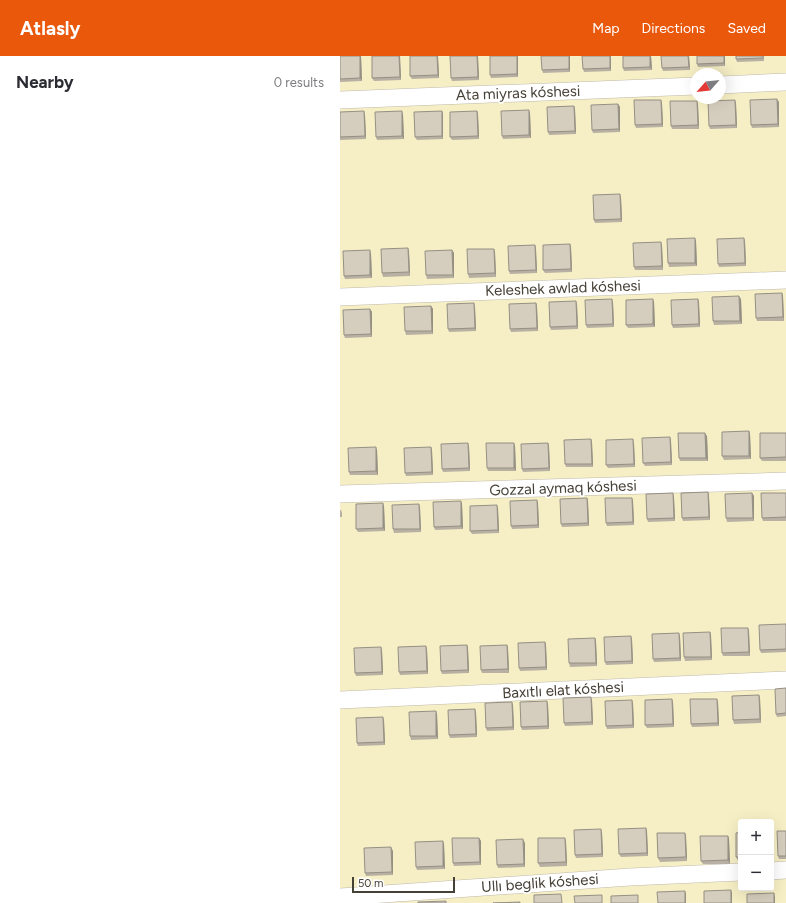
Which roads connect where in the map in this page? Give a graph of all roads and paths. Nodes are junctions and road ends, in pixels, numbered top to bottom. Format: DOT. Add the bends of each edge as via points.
graph roads {
  1 [pos="786,82"];
  2 [pos="726,85"];
  3 [pos="690,86"];
  4 [pos="340,100"];
  5 [pos="786,280"];
  6 [pos="340,297"];
  7 [pos="786,481"];
  8 [pos="340,494"];
  9 [pos="786,680"];
  10 [pos="340,700"];
  11 [pos="786,870"];
  12 [pos="774,871"];
  13 [pos="738,872"];
  14 [pos="340,897"];
  1 -- 2 [label="street"];
  3 -- 4 [label="street, Ata miyras kóshesi"];
  5 -- 6 [label="street, Keleshek awlad kóshesi"];
  7 -- 8 [label="street, Gozzal aymaq kóshesi"];
  9 -- 10 [label="street, Baxıtlı elat kóshesi"];
  11 -- 12 [label="street"];
  13 -- 14 [label="street, Ullı beglik kóshesi"];
}
